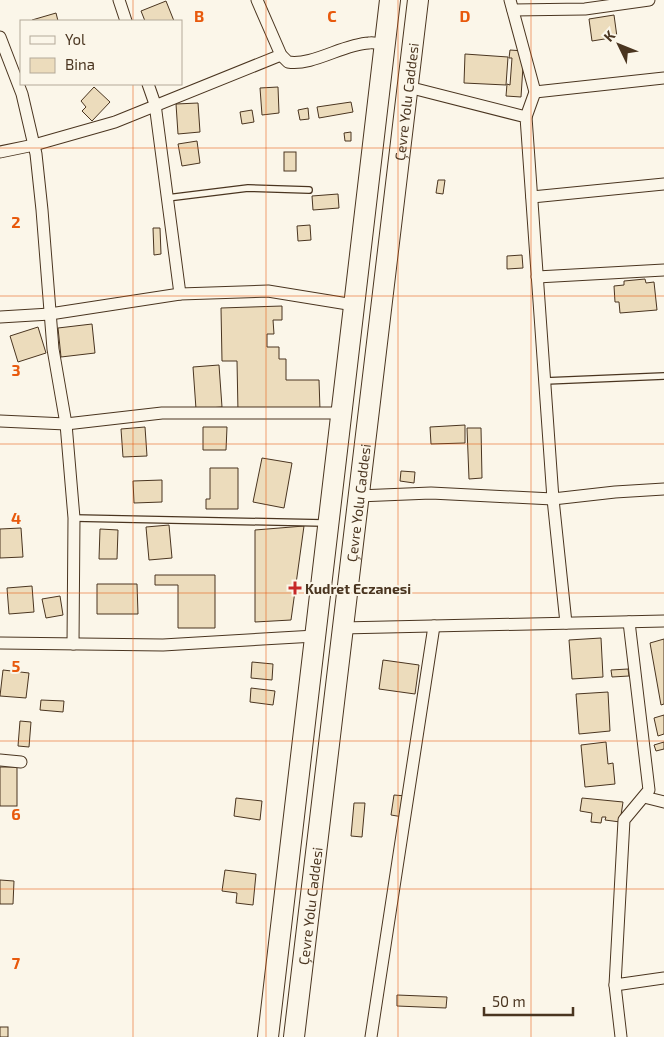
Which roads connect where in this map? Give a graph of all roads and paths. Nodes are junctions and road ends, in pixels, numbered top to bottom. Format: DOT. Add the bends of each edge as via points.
graph roads {
  1 [pos="119,0"];
  2 [pos="257,0"];
  3 [pos="390,0"];
  4 [pos="418,0"];
  5 [pos="649,0"];
  6 [pos="512,5"];
  7 [pos="126,20"];
  8 [pos="0,37"];
  9 [pos="385,45"];
  10 [pos="281,55"];
  11 [pos="664,78"];
  12 [pos="148,85"];
  13 [pos="408,87"];
  14 [pos="535,92"];
  15 [pos="156,106"];
  16 [pos="526,117"];
  17 [pos="34,145"];
  18 [pos="0,152"];
  19 [pos="664,184"];
  20 [pos="309,190"];
  21 [pos="532,197"];
  22 [pos="167,198"];
  23 [pos="664,270"];
  24 [pos="537,277"];
  25 [pos="180,294"];
  26 [pos="354,305"];
  27 [pos="50,314"];
  28 [pos="0,317"];
  29 [pos="664,376"];
  30 [pos="545,381"];
  31 [pos="342,413"];
  32 [pos="0,420"];
  33 [pos="66,424"];
  34 [pos="664,489"];
  35 [pos="358,496"];
  36 [pos="554,499"];
  37 [pos="74,518"];
  38 [pos="329,523"];
  39 [pos="664,621"];
  40 [pos="628,622"];
  41 [pos="566,623"];
  42 [pos="434,626"];
  43 [pos="342,628"];
  44 [pos="315,636"];
  45 [pos="0,643"];
  46 [pos="74,644"];
  47 [pos="0,760"];
  48 [pos="21,762"];
  49 [pos="644,798"];
  50 [pos="664,802"];
  51 [pos="664,978"];
  52 [pos="615,985"];
  53 [pos="268,1037"];
  54 [pos="294,1037"];
  55 [pos="371,1037"];
  56 [pos="620,1037"];
  1 -- 7 [label="street"];
  2 -- 10 [label="street"];
  3 -- 9 [label="highway, Çevre Yolu Caddesi"];
  4 -- 13 [label="highway, Çevre Yolu Caddesi"];
  5 -- 6 [label="street" via="585,9"];
  6 -- 14 [label="street"];
  8 -- 17 [label="street" via="22,94"];
  9 -- 10 [label="street" via="371,42 294,63"];
  9 -- 26 [label="highway, Çevre Yolu Caddesi"];
  10 -- 15 [label="street"];
  11 -- 14 [label="street"];
  12 -- 15 [label="street"];
  13 -- 16 [label="street"];
  13 -- 35 [label="highway, Çevre Yolu Caddesi"];
  14 -- 16 [label="street"];
  15 -- 17 [label="street" via="115,122"];
  15 -- 22 [label="street"];
  16 -- 21 [label="street"];
  17 -- 18 [label="street"];
  17 -- 27 [label="street"];
  19 -- 21 [label="street"];
  20 -- 22 [label="lane" via="248,188"];
  21 -- 24 [label="street"];
  22 -- 25 [label="street"];
  23 -- 24 [label="street"];
  24 -- 30 [label="street"];
  25 -- 26 [label="street" via="268,291"];
  25 -- 27 [label="street"];
  26 -- 31 [label="highway, Çevre Yolu Caddesi"];
  27 -- 28 [label="street"];
  27 -- 33 [label="street"];
  29 -- 30 [label="lane"];
  30 -- 36 [label="street"];
  31 -- 33 [label="street" via="162,413"];
  31 -- 38 [label="highway, Çevre Yolu Caddesi"];
  32 -- 33 [label="street"];
  33 -- 37 [label="street"];
  34 -- 36 [label="street"];
  35 -- 36 [label="street" via="431,493"];
  35 -- 43 [label="highway, Çevre Yolu Caddesi"];
  36 -- 41 [label="street"];
  37 -- 38 [label="lane"];
  37 -- 46 [label="street"];
  38 -- 44 [label="highway, Çevre Yolu Caddesi"];
  39 -- 40 [label="street"];
  40 -- 41 [label="street"];
  40 -- 49 [label="street" via="649,790"];
  41 -- 42 [label="street"];
  42 -- 43 [label="street"];
  42 -- 55 [label="street"];
  43 -- 54 [label="highway, Çevre Yolu Caddesi"];
  44 -- 46 [label="street" via="163,645"];
  44 -- 53 [label="highway, Çevre Yolu Caddesi"];
  45 -- 46 [label="street"];
  47 -- 48 [label="street"];
  49 -- 50 [label="street"];
  49 -- 52 [label="street" via="624,820"];
  51 -- 52 [label="street"];
  52 -- 56 [label="street"];
}
